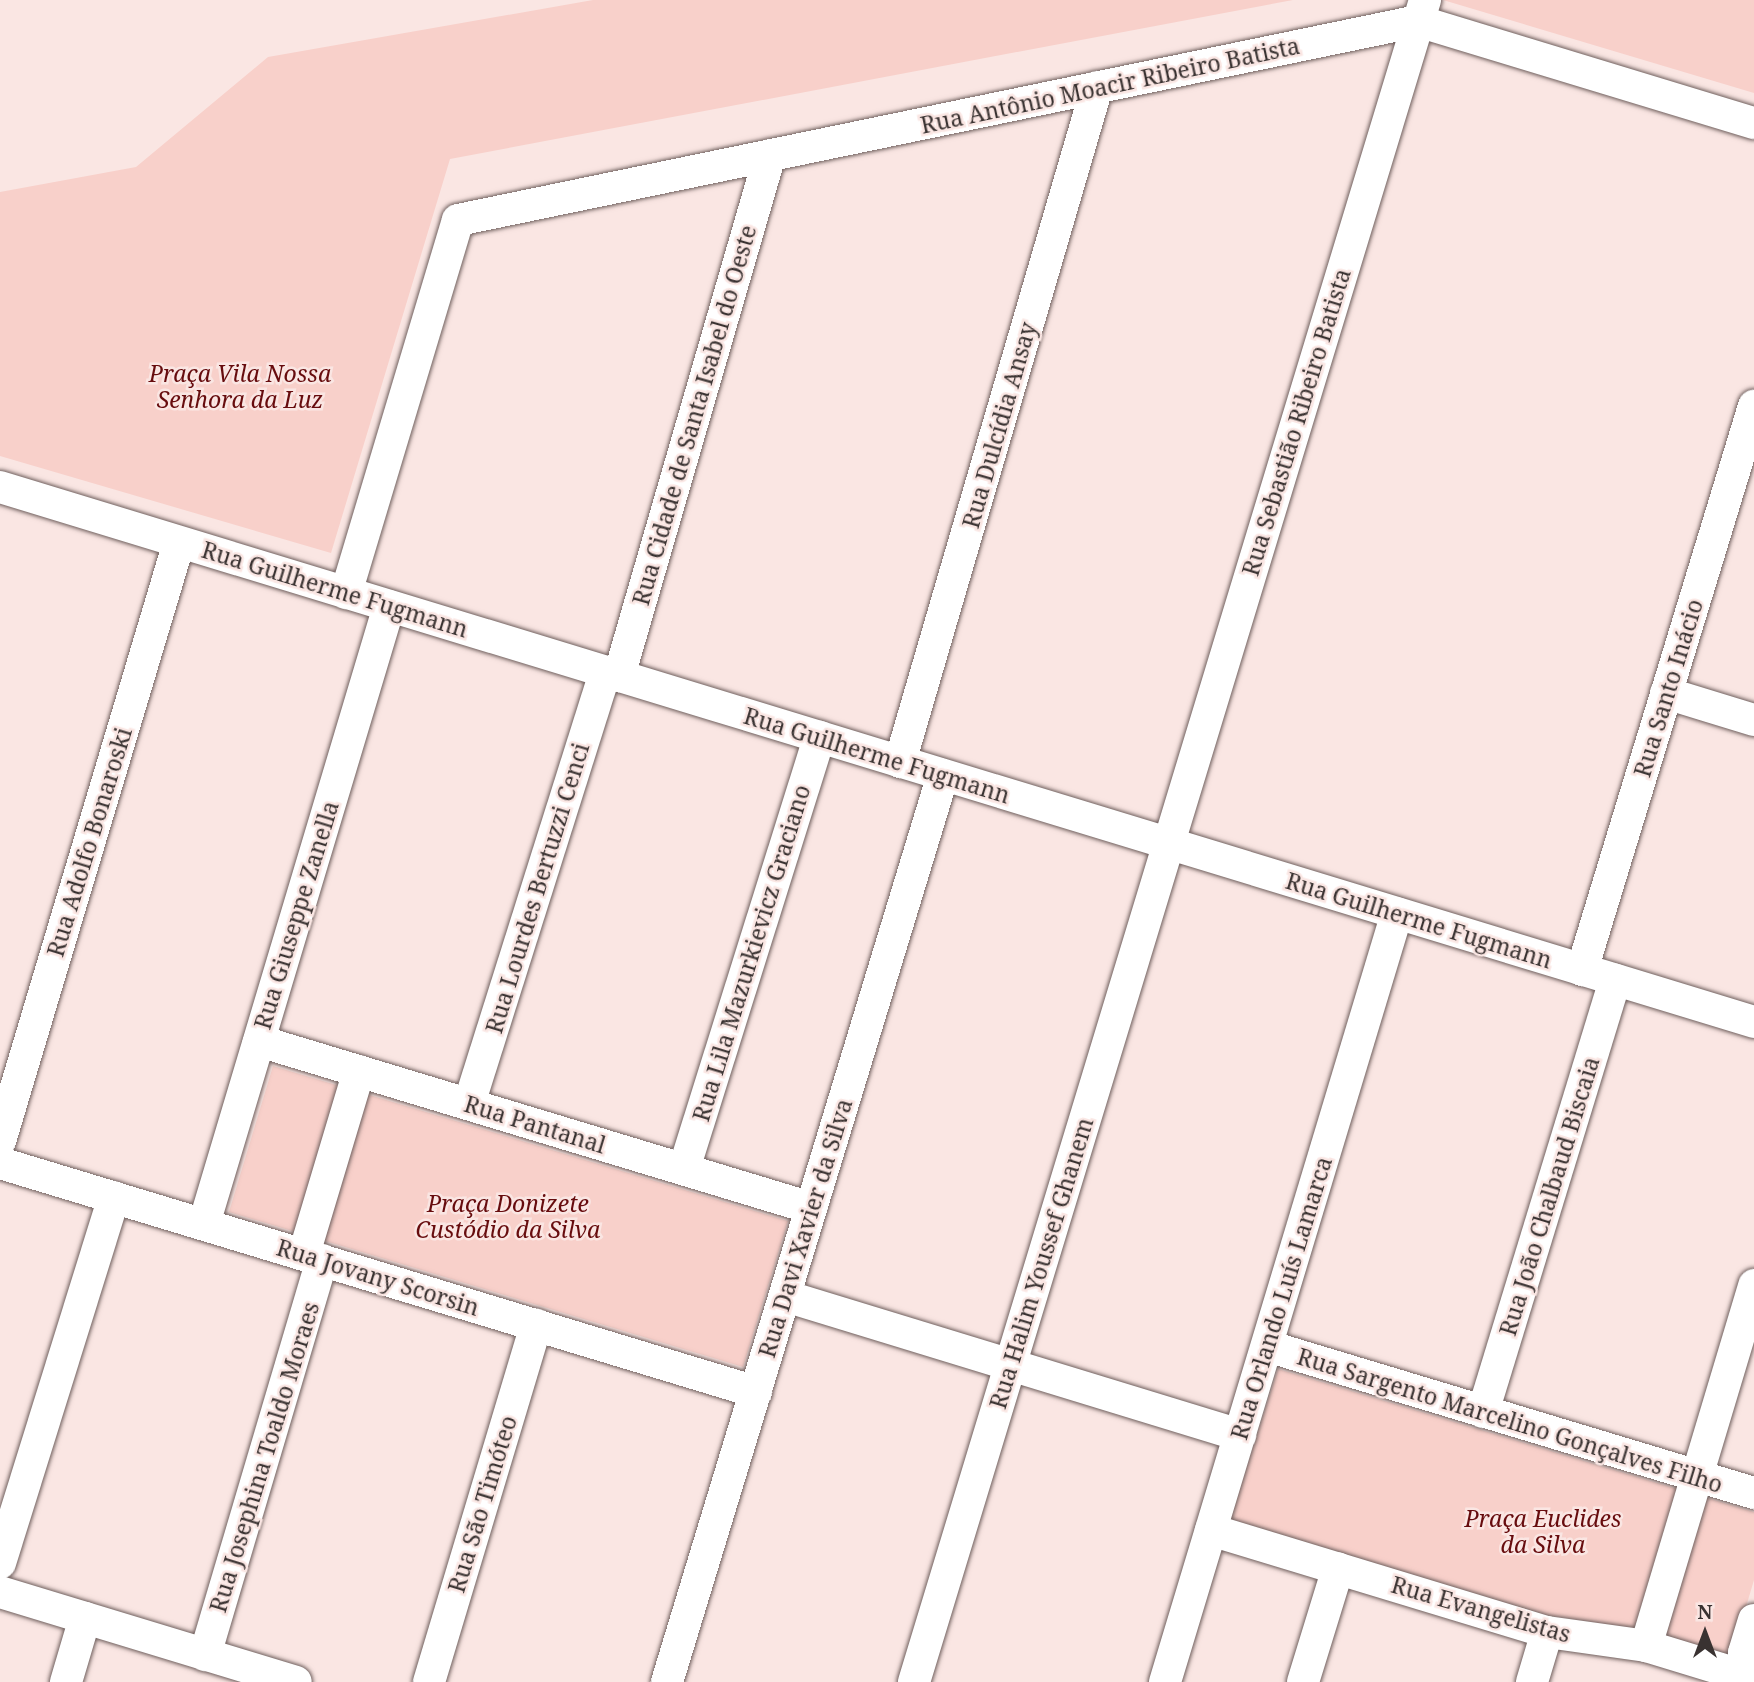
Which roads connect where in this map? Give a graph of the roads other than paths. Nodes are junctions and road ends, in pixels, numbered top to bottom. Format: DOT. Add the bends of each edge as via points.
graph roads {
  1 [pos="1422,10"];
  2 [pos="1097,87"];
  3 [pos="1754,123"];
  4 [pos="770,155"];
  5 [pos="1754,406"];
  6 [pos="0,487"];
  7 [pos="179,542"];
  8 [pos="346,593"];
  9 [pos="389,606"];
  10 [pos="612,674"];
  11 [pos="1667,694"];
  12 [pos="1754,720"];
  13 [pos="819,737"];
  14 [pos="900,762"];
  15 [pos="943,775"];
  16 [pos="1168,844"];
  17 [pos="1397,914"];
  18 [pos="1582,970"];
  19 [pos="1615,980"];
  20 [pos="1754,1022"];
  21 [pos="259,1041"];
  22 [pos="359,1071"];
  23 [pos="470,1104"];
  24 [pos="0,1141"];
  25 [pos="0,1163"];
  26 [pos="684,1170"];
  27 [pos="114,1197"];
  28 [pos="811,1208"];
  29 [pos="204,1224"];
  30 [pos="313,1257"];
  31 [pos="1754,1284"];
  32 [pos="785,1296"];
  33 [pos="536,1325"];
  34 [pos="1267,1346"];
  35 [pos="1010,1365"];
  36 [pos="755,1392"];
  37 [pos="1483,1412"];
  38 [pos="1240,1435"];
  39 [pos="1697,1476"];
  40 [pos="1754,1493"];
  41 [pos="1211,1530"];
  42 [pos="0,1563"];
  43 [pos="1338,1568"];
  44 [pos="0,1592"];
  45 [pos="85,1618"];
  46 [pos="1754,1620"];
  47 [pos="1547,1632"];
  48 [pos="1646,1646"];
  49 [pos="205,1655"];
  50 [pos="1754,1671"];
  51 [pos="1754,1679"];
  52 [pos="66,1682"];
  53 [pos="294,1682"];
  54 [pos="429,1682"];
  55 [pos="667,1682"];
  56 [pos="914,1682"];
  57 [pos="1165,1682"];
  58 [pos="1304,1682"];
  59 [pos="1532,1682"];
  1 -- 2 [label="street, Rua Antônio Moacir Ribeiro Batista"];
  1 -- 3 [label="street, Rua Antônio Moacir Ribeiro Batista"];
  1 -- 16 [label="street, Rua Sebastião Ribeiro Batista"];
  2 -- 4 [label="street, Rua Antônio Moacir Ribeiro Batista"];
  2 -- 14 [label="street, Rua Dulcídia Ansay"];
  4 -- 8 [label="street, Rua Antônio Moacir Ribeiro Batista" via="458,220"];
  4 -- 10 [label="street, Rua Cidade de Santa Isabel do Oeste"];
  5 -- 11 [label="street, Rua Santo Inácio"];
  6 -- 7 [label="street, Rua Guilherme Fugmann"];
  7 -- 8 [label="street, Rua Guilherme Fugmann"];
  7 -- 24 [label="street, Rua Adolfo Bonaroski"];
  8 -- 9 [label="street, Rua Guilherme Fugmann"];
  9 -- 10 [label="street, Rua Guilherme Fugmann"];
  9 -- 21 [label="street, Rua Giuseppe Zanella"];
  10 -- 13 [label="street, Rua Guilherme Fugmann"];
  10 -- 23 [label="street, Rua Lourdes Bertuzzi Cenci"];
  11 -- 12 [label="street"];
  11 -- 18 [label="street, Rua Santo Inácio"];
  13 -- 14 [label="street, Rua Guilherme Fugmann"];
  13 -- 26 [label="street, Rua Lila Mazurkievicz Graciano"];
  14 -- 15 [label="street, Rua Guilherme Fugmann"];
  15 -- 16 [label="street, Rua Guilherme Fugmann"];
  15 -- 28 [label="street, Rua Davi Xavier da Silva"];
  16 -- 17 [label="street, Rua Guilherme Fugmann"];
  16 -- 35 [label="street, Rua Halim Youssef Ghanem"];
  17 -- 18 [label="street, Rua Guilherme Fugmann"];
  17 -- 34 [label="street, Rua Orlando Luís Lamarca"];
  18 -- 19 [label="street, Rua Guilherme Fugmann"];
  19 -- 20 [label="street, Rua Guilherme Fugmann"];
  19 -- 37 [label="street, Rua João Chalbaud Biscaia"];
  21 -- 22 [label="street, Rua Pantanal"];
  21 -- 29 [label="street, Rua Giuseppe Zanella"];
  22 -- 23 [label="street, Rua Pantanal"];
  22 -- 30 [label="street, Rua Josephina Toaldo Moraes"];
  23 -- 26 [label="street, Rua Pantanal"];
  25 -- 27 [label="street, Rua Jovany Scorsin"];
  26 -- 28 [label="street, Rua Pantanal"];
  27 -- 29 [label="street, Rua Jovany Scorsin"];
  27 -- 42 [label="street"];
  28 -- 32 [label="street, Rua Davi Xavier da Silva"];
  29 -- 30 [label="street, Rua Jovany Scorsin"];
  30 -- 33 [label="street, Rua Jovany Scorsin"];
  30 -- 49 [label="street, Rua Josephina Toaldo Moraes"];
  31 -- 39 [label="street"];
  32 -- 35 [label="street"];
  32 -- 36 [label="street, Rua Davi Xavier da Silva"];
  33 -- 36 [label="street, Rua Jovany Scorsin"];
  33 -- 54 [label="street, Rua São Timóteo"];
  34 -- 37 [label="street, Rua Sargento Marcelino Gonçalves Filho"];
  34 -- 38 [label="street, Rua Orlando Luís Lamarca"];
  35 -- 38 [label="street"];
  35 -- 56 [label="street, Rua Halim Youssef Ghanem"];
  36 -- 55 [label="street, Rua Davi Xavier da Silva"];
  37 -- 39 [label="street, Rua Sargento Marcelino Gonçalves Filho"];
  38 -- 41 [label="street, Rua Orlando Luís Lamarca"];
  39 -- 40 [label="street, Rua Sargento Marcelino Gonçalves Filho"];
  39 -- 48 [label="street"];
  41 -- 43 [label="street, Rua Evangelistas"];
  41 -- 57 [label="street, Rua Orlando Luís Lamarca"];
  43 -- 47 [label="street, Rua Evangelistas"];
  43 -- 58 [label="street"];
  44 -- 45 [label="street"];
  45 -- 49 [label="street"];
  45 -- 52 [label="street"];
  46 -- 50 [label="street" via="1744,1653"];
  47 -- 48 [label="street, Rua Evangelistas"];
  47 -- 59 [label="street"];
  48 -- 51 [label="street, Rua Evangelistas"];
  49 -- 53 [label="street"];
}
